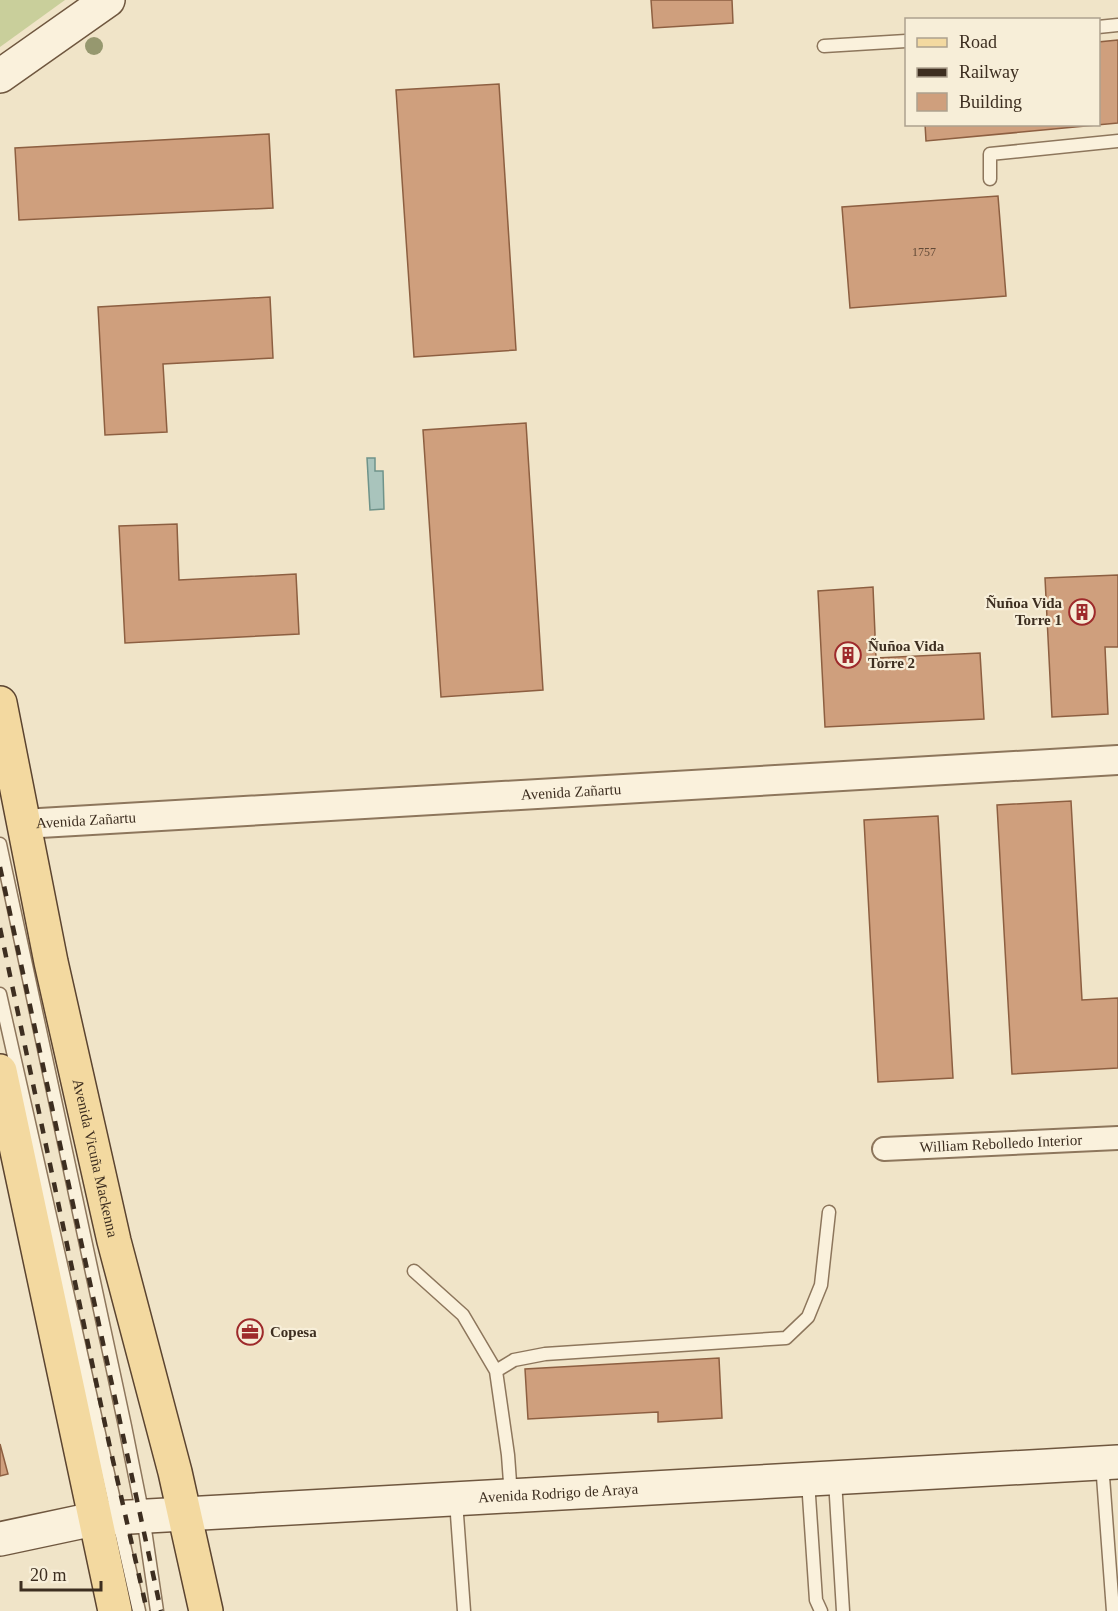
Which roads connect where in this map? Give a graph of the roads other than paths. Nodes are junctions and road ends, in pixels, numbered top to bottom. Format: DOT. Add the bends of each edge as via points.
graph roads {
  1 [pos="108,0"];
  2 [pos="1118,25"];
  3 [pos="1100,27"];
  4 [pos="905,41"];
  5 [pos="824,46"];
  6 [pos="0,76"];
  7 [pos="1118,141"];
  8 [pos="990,179"];
  9 [pos="0,703"];
  10 [pos="1118,760"];
  11 [pos="12,834"];
  12 [pos="0,994"];
  13 [pos="0,1071"];
  14 [pos="1118,1138"];
  15 [pos="884,1149"];
  16 [pos="830,1212"];
  17 [pos="414,1272"];
  18 [pos="496,1371"];
  19 [pos="1110,1463"];
  20 [pos="821,1480"];
  21 [pos="511,1497"];
  22 [pos="456,1500"];
  23 [pos="185,1516"];
  24 [pos="118,1518"];
  25 [pos="0,1539"];
  26 [pos="115,1611"];
  27 [pos="139,1611"];
  28 [pos="157,1611"];
  29 [pos="206,1611"];
  30 [pos="464,1611"];
  31 [pos="821,1611"];
  32 [pos="843,1611"];
  33 [pos="1113,1611"];
  1 -- 6 [label="main road"];
  2 -- 3 [label="lane"];
  4 -- 5 [label="lane"];
  7 -- 8 [label="lane" via="990,154"];
  9 -- 11 [label="main road, Avenida Vicuña Mackenna"];
  10 -- 11 [label="street, Avenida Zañartu"];
  11 -- 23 [label="main road, Avenida Vicuña Mackenna" via="51,962 114,1241"];
  11 -- 24 [label="lane"];
  12 -- 24 [label="lane"];
  13 -- 24 [label="main road"];
  14 -- 15 [label="street, William Rebolledo Interior"];
  16 -- 18 [label="lane" via="821,1285 807,1317 786,1338 545,1354 514,1360"];
  17 -- 18 [label="lane" via="463,1315"];
  18 -- 21 [label="lane"];
  19 -- 20 [label="main road, Avenida Rodrigo de Araya"];
  19 -- 33 [label="lane"];
  20 -- 21 [label="main road, Avenida Rodrigo de Araya"];
  20 -- 31 [label="lane" via="816,1600"];
  20 -- 32 [label="lane"];
  21 -- 22 [label="main road, Avenida Rodrigo de Araya"];
  22 -- 23 [label="main road, Avenida Rodrigo de Araya"];
  22 -- 30 [label="lane"];
  23 -- 24 [label="main road, Avenida Rodrigo de Araya"];
  23 -- 29 [label="main road, Avenida Vicuña Mackenna"];
  24 -- 25 [label="main road, Avenida Rodrigo de Araya"];
  24 -- 26 [label="main road"];
  24 -- 27 [label="lane"];
  24 -- 28 [label="lane"];
}
